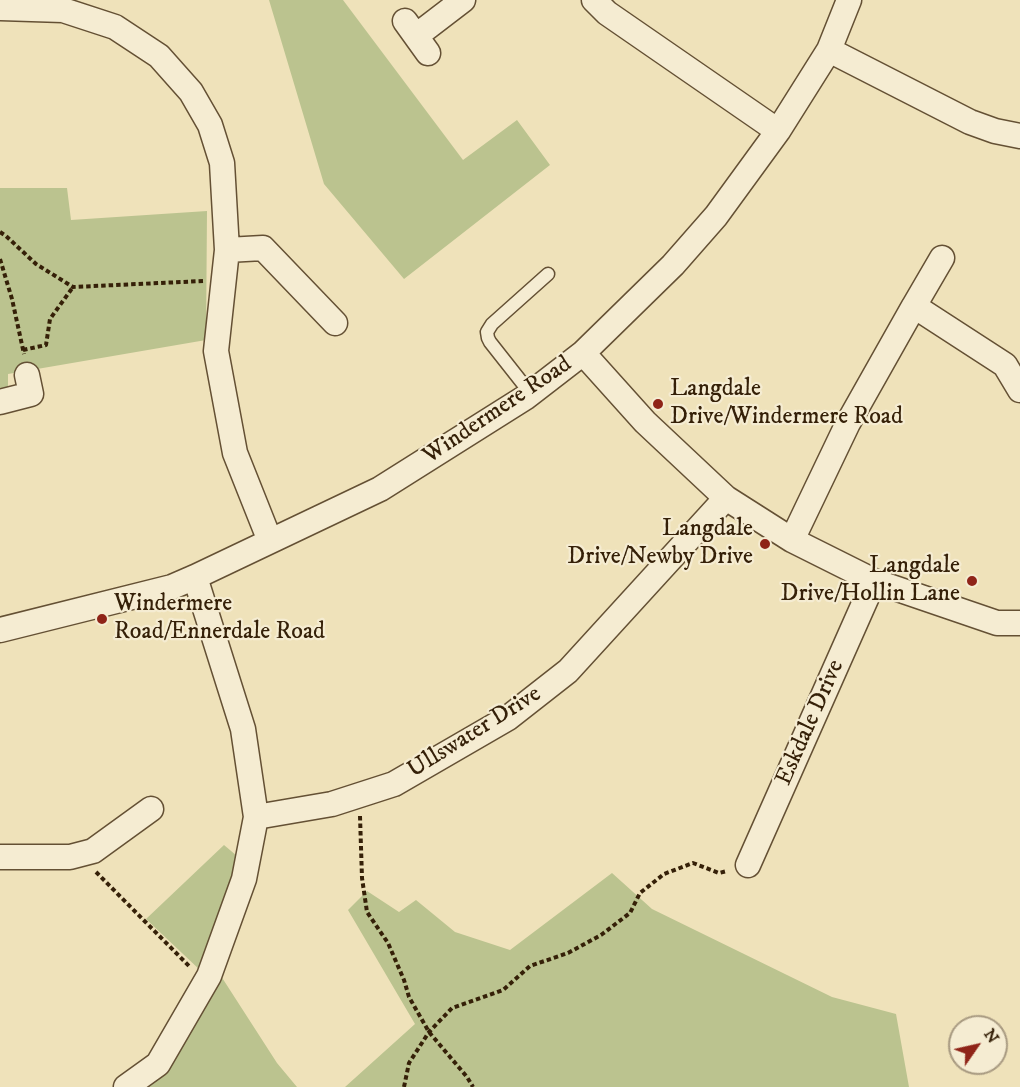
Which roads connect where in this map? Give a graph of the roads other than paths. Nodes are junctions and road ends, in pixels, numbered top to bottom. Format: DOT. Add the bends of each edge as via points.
graph roads {
  1 [pos="463,0"];
  2 [pos="594,0"];
  3 [pos="849,0"];
  4 [pos="0,8"];
  5 [pos="416,36"];
  6 [pos="829,50"];
  7 [pos="778,131"];
  8 [pos="1020,136"];
  9 [pos="227,250"];
  10 [pos="942,258"];
  11 [pos="548,274"];
  12 [pos="914,306"];
  13 [pos="335,323"];
  14 [pos="583,352"];
  15 [pos="27,375"];
  16 [pos="1020,390"];
  17 [pos="531,394"];
  18 [pos="0,402"];
  19 [pos="726,498"];
  20 [pos="792,540"];
  21 [pos="270,541"];
  22 [pos="195,577"];
  23 [pos="874,582"];
  24 [pos="1020,623"];
  25 [pos="0,630"];
  26 [pos="151,809"];
  27 [pos="256,817"];
  28 [pos="0,857"];
  29 [pos="748,865"];
  30 [pos="126,1087"];
  1 -- 5 [label="street"];
  2 -- 7 [label="street" via="607,13"];
  3 -- 6 [label="street, Windermere Road"];
  4 -- 9 [label="street" via="63,10 115,27 159,56 191,92 210,124 222,164"];
  6 -- 7 [label="street, Windermere Road"];
  6 -- 8 [label="street" via="970,122"];
  7 -- 14 [label="street, Windermere Road" via="716,216 673,266"];
  9 -- 13 [label="street" via="262,248"];
  9 -- 21 [label="street" via="216,351 235,453"];
  10 -- 12 [label="street"];
  11 -- 17 [label="lane" via="487,332 490,342"];
  12 -- 16 [label="street" via="1005,365"];
  12 -- 20 [label="street" via="848,423"];
  14 -- 17 [label="street, Windermere Road"];
  14 -- 19 [label="street" via="645,422"];
  15 -- 18 [label="street" via="31,394"];
  17 -- 21 [label="street, Windermere Road" via="380,489"];
  19 -- 20 [label="street"];
  19 -- 27 [label="street, Ullswater Drive" via="568,671 508,718 394,784 332,804"];
  20 -- 23 [label="street"];
  21 -- 22 [label="street, Windermere Road"];
  22 -- 25 [label="street, Windermere Road" via="172,587"];
  22 -- 27 [label="street" via="243,729"];
  23 -- 24 [label="street" via="998,623"];
  23 -- 29 [label="street, Eskdale Drive"];
  26 -- 28 [label="street" via="93,851 70,857"];
  27 -- 30 [label="street" via="244,879 209,976 158,1064"];
}
